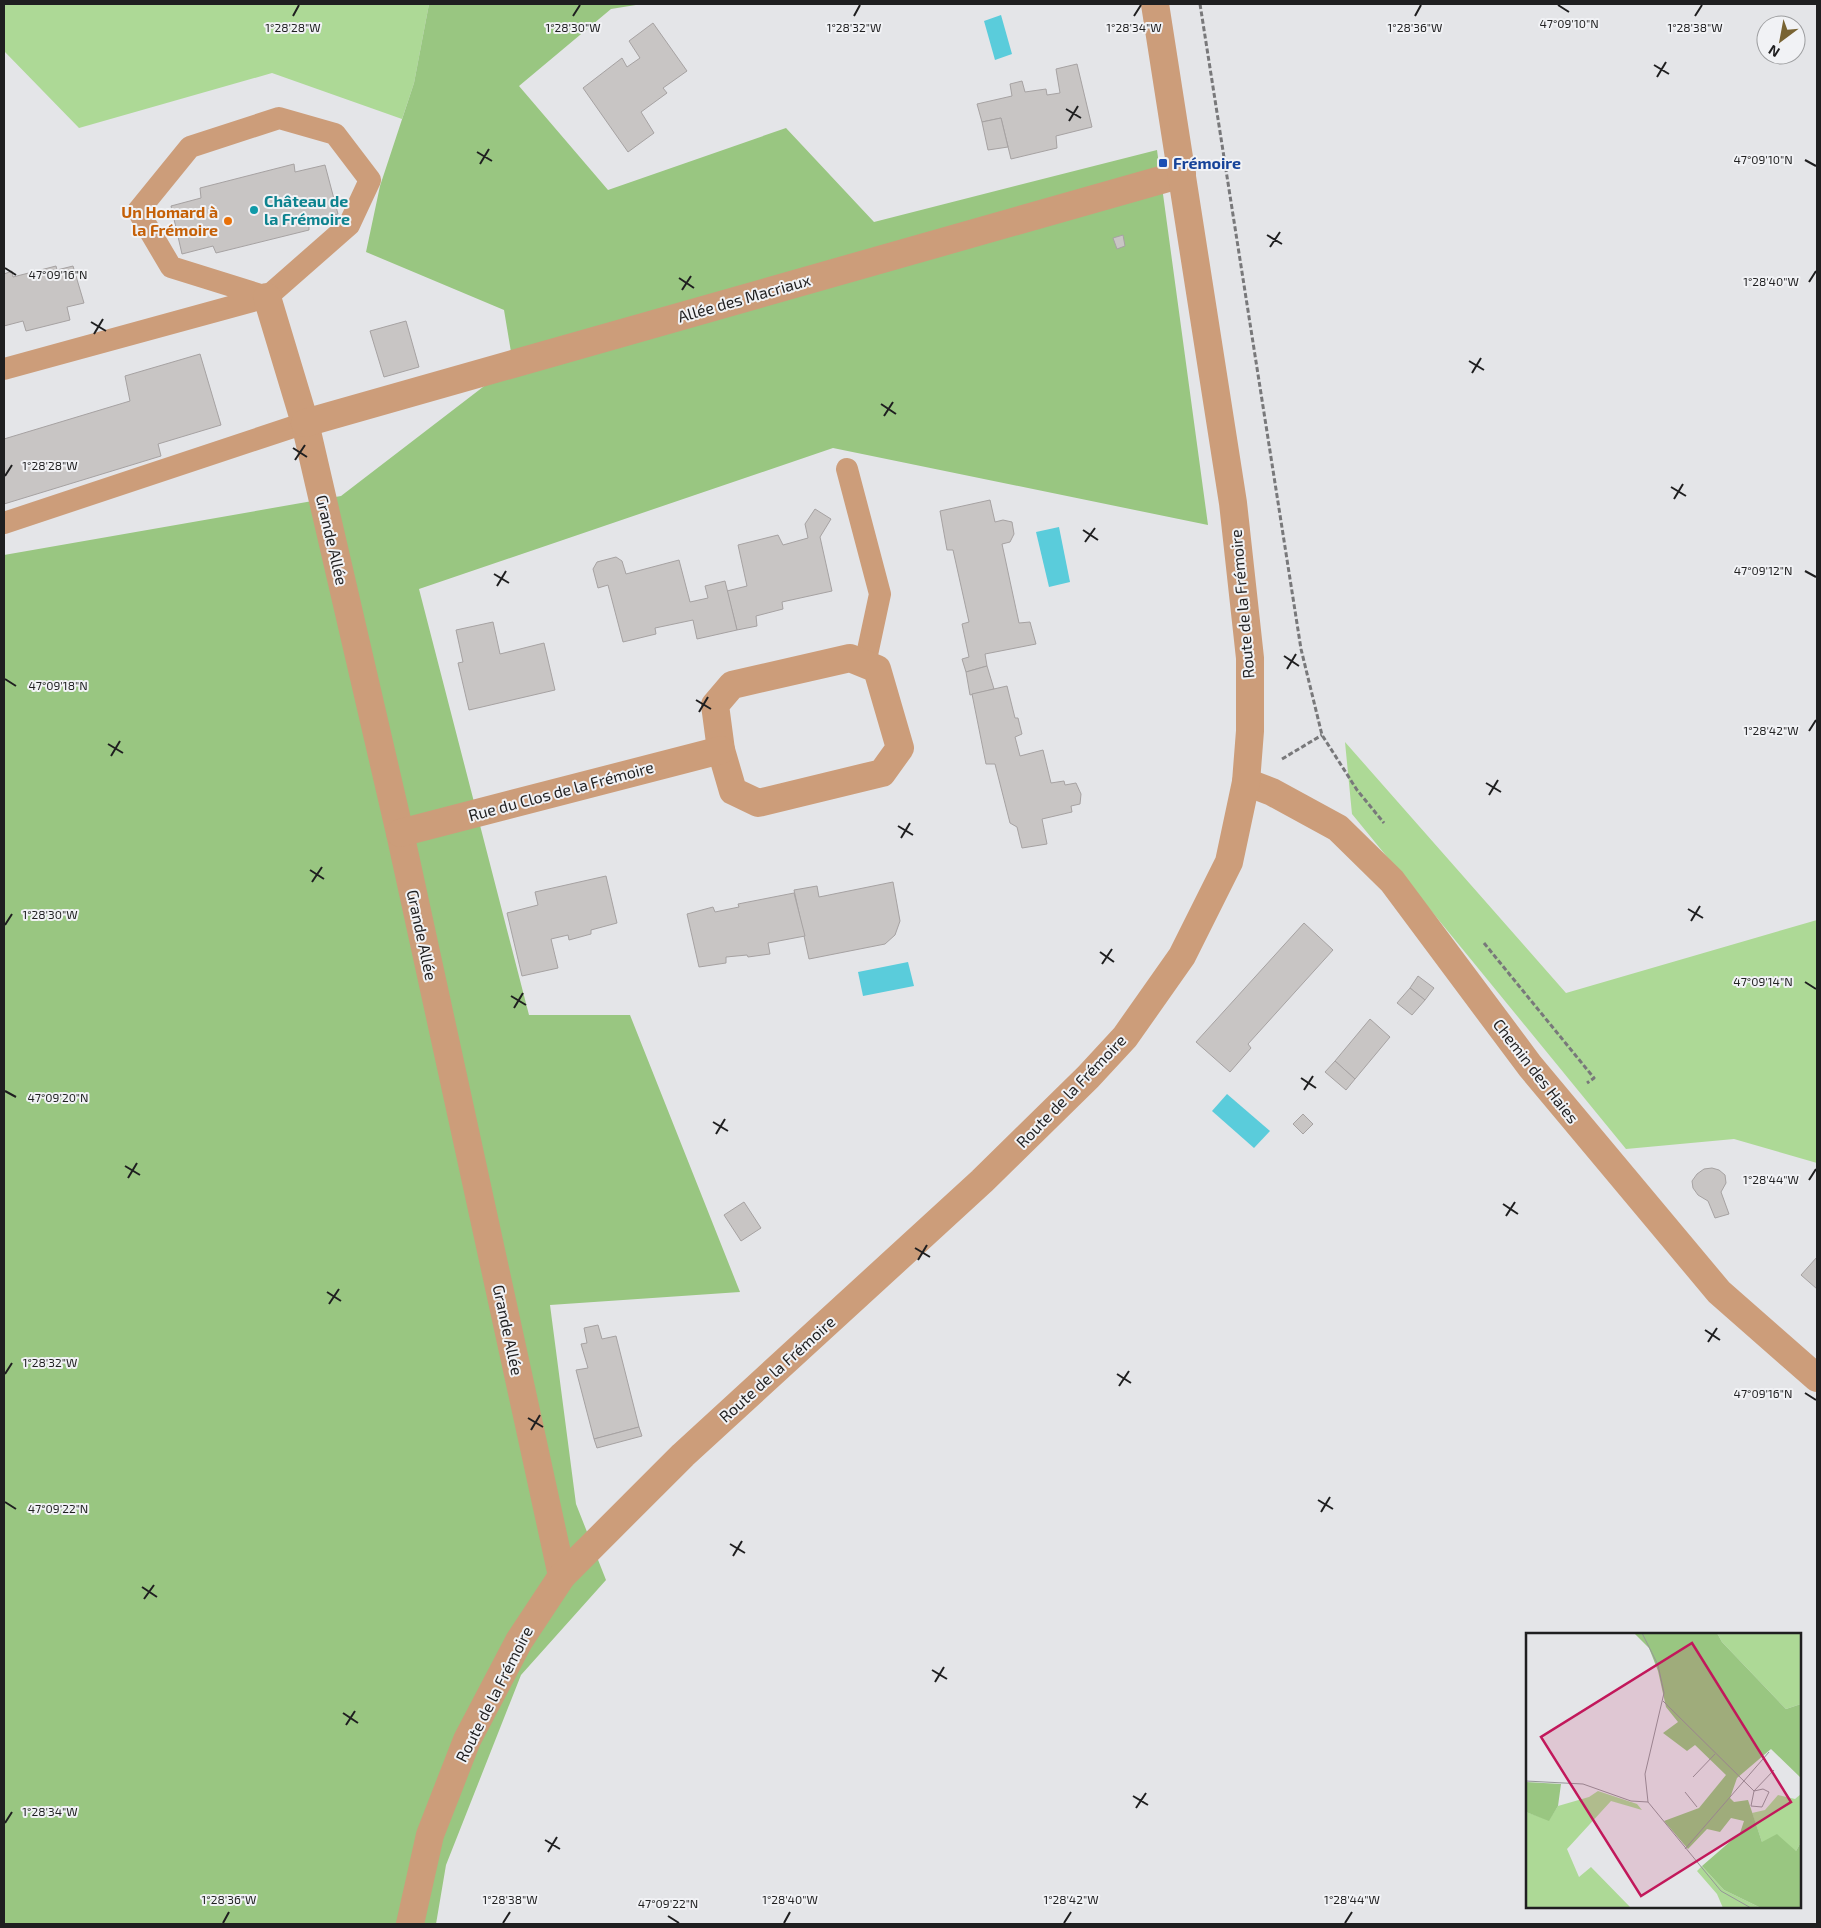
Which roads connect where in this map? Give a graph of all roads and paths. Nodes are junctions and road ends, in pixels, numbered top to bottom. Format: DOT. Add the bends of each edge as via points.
graph roads {
  1 [pos="1155,4"];
  2 [pos="1200,4"];
  3 [pos="1182,174"];
  4 [pos="267,298"];
  5 [pos="4,369"];
  6 [pos="305,423"];
  7 [pos="847,469"];
  8 [pos="4,523"];
  9 [pos="864,664"];
  10 [pos="721,750"];
  11 [pos="1246,782"];
  12 [pos="1388,828"];
  13 [pos="400,833"];
  14 [pos="1482,941"];
  15 [pos="1561,1103"];
  16 [pos="1817,1378"];
  17 [pos="562,1576"];
  18 [pos="410,1924"];
  1 -- 3 [label="street, Route de la Frémoire"];
  2 -- 12 [label="path" via="1301,649 1322,735 1357,790"];
  3 -- 6 [label="street, Allée des Macriaux"];
  3 -- 11 [label="street, Route de la Frémoire" via="1233,503 1250,658"];
  4 -- 4 [label="lane" via="349,225 370,180 334,134 279,118 190,147 138,210 171,267"];
  4 -- 5 [label="lane"];
  4 -- 6 [label="street, Grande Allée"];
  6 -- 8 [label="lane"];
  6 -- 13 [label="street, Grande Allée"];
  7 -- 9 [label="lane" via="880,594"];
  9 -- 10 [label="street" via="850,658 732,685 715,705"];
  9 -- 10 [label="street" via="877,669 900,748 882,773 758,803 733,791"];
  10 -- 13 [label="street, Rue du Clos de la Frémoire"];
  11 -- 15 [label="street, Chemin des Haies" via="1272,792 1338,828 1392,881"];
  11 -- 17 [label="street, Route de la Frémoire" via="1229,862 1182,956 1125,1037 982,1181 683,1455"];
  13 -- 17 [label="street, Grande Allée"];
  14 -- 15 [label="path" via="1594,1078"];
  15 -- 16 [label="street, Chemin des Haies" via="1718,1292"];
  17 -- 18 [label="street, Route de la Frémoire" via="518,1641 467,1740 430,1835"];
}
